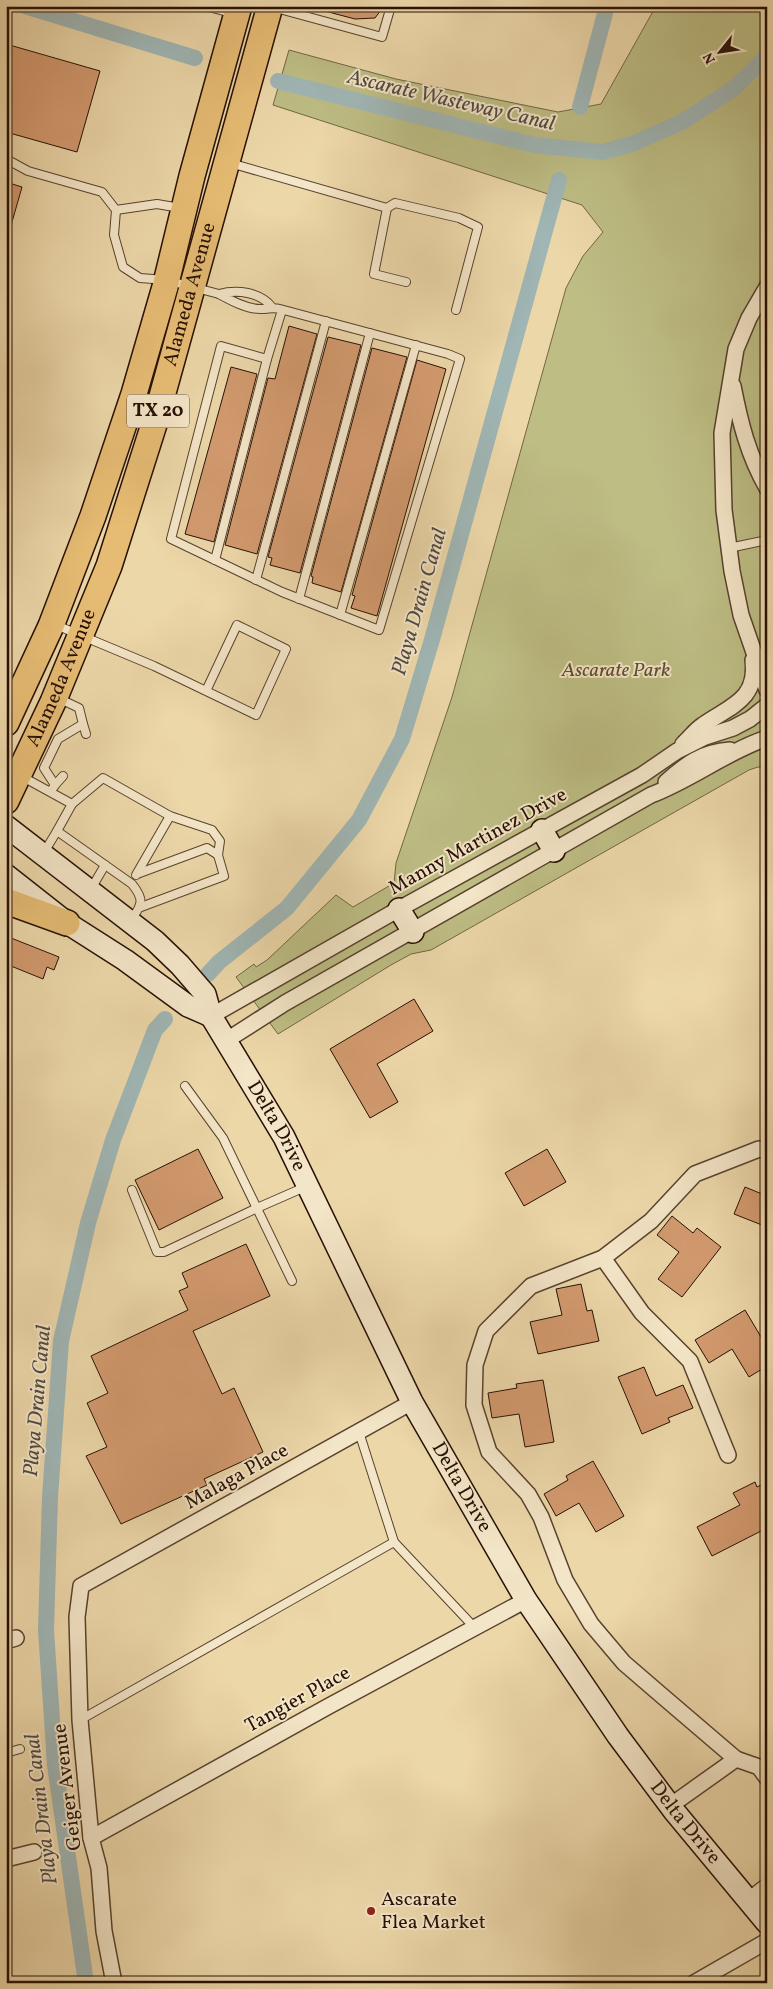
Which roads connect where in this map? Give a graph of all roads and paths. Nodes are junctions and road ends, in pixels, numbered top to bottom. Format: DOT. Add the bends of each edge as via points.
graph roads {
  1 [pos="270,6"];
  2 [pos="391,6"];
  3 [pos="210,7"];
  4 [pos="238,10"];
  5 [pos="6,159"];
  6 [pos="228,163"];
  7 [pos="387,208"];
  8 [pos="184,209"];
  9 [pos="116,210"];
  10 [pos="166,280"];
  11 [pos="406,282"];
  12 [pos="193,287"];
  13 [pos="767,287"];
  14 [pos="219,294"];
  15 [pos="272,307"];
  16 [pos="282,310"];
  17 [pos="456,310"];
  18 [pos="326,321"];
  19 [pos="370,333"];
  20 [pos="416,345"];
  21 [pos="267,359"];
  22 [pos="731,380"];
  23 [pos="767,488"];
  24 [pos="767,540"];
  25 [pos="729,548"];
  26 [pos="215,560"];
  27 [pos="256,580"];
  28 [pos="299,599"];
  29 [pos="340,615"];
  30 [pos="52,623"];
  31 [pos="80,635"];
  32 [pos="750,641"];
  33 [pos="28,675"];
  34 [pos="767,690"];
  35 [pos="206,691"];
  36 [pos="56,697"];
  37 [pos="6,699"];
  38 [pos="766,709"];
  39 [pos="6,723"];
  40 [pos="83,724"];
  41 [pos="86,734"];
  42 [pos="767,738"];
  43 [pos="767,748"];
  44 [pos="740,749"];
  45 [pos="677,751"];
  46 [pos="19,775"];
  47 [pos="63,776"];
  48 [pos="53,788"];
  49 [pos="6,801"];
  50 [pos="72,804"];
  51 [pos="170,816"];
  52 [pos="6,826"];
  53 [pos="542,830"];
  54 [pos="57,831"];
  55 [pos="554,851"];
  56 [pos="42,854"];
  57 [pos="218,854"];
  58 [pos="105,865"];
  59 [pos="6,874"];
  60 [pos="137,874"];
  61 [pos="132,884"];
  62 [pos="90,891"];
  63 [pos="6,901"];
  64 [pos="399,908"];
  65 [pos="136,918"];
  66 [pos="67,923"];
  67 [pos="413,932"];
  68 [pos="114,954"];
  69 [pos="211,1016"];
  70 [pos="227,1040"];
  71 [pos="185,1086"];
  72 [pos="767,1151"];
  73 [pos="307,1186"];
  74 [pos="132,1190"];
  75 [pos="257,1208"];
  76 [pos="603,1258"];
  77 [pos="292,1281"];
  78 [pos="412,1402"];
  79 [pos="359,1432"];
  80 [pos="728,1455"];
  81 [pos="394,1542"];
  82 [pos="81,1586"];
  83 [pos="526,1600"];
  84 [pos="474,1627"];
  85 [pos="80,1720"];
  86 [pos="20,1749"];
  87 [pos="6,1753"];
  88 [pos="736,1759"];
  89 [pos="767,1778"];
  90 [pos="670,1806"];
  91 [pos="91,1838"];
  92 [pos="34,1852"];
  93 [pos="6,1859"];
  94 [pos="767,1886"];
  95 [pos="748,1901"];
  96 [pos="767,1923"];
  97 [pos="767,1941"];
  98 [pos="114,1983"];
  99 [pos="694,1983"];
  1 -- 2 [label="lane" via="382,37"];
  1 -- 6 [label="main road, Alameda Avenue / TX 20"];
  3 -- 4 [label="lane"];
  4 -- 8 [label="main road, Alameda Avenue / TX 20"];
  5 -- 9 [label="lane" via="28,172 102,192"];
  6 -- 7 [label="lane"];
  6 -- 12 [label="main road, Alameda Avenue / TX 20"];
  7 -- 11 [label="lane" via="374,274"];
  7 -- 17 [label="lane" via="395,203 459,218 478,227"];
  8 -- 9 [label="lane" via="157,204"];
  8 -- 10 [label="main road, Alameda Avenue / TX 20"];
  9 -- 10 [label="lane" via="114,235 123,267 140,278"];
  10 -- 12 [label="lane"];
  10 -- 30 [label="main road, Alameda Avenue / TX 20" via="134,394 93,516"];
  12 -- 14 [label="lane"];
  12 -- 31 [label="main road, Alameda Avenue / TX 20" via="109,566"];
  13 -- 22 [label="street" via="736,349"];
  14 -- 15 [label="lane" via="261,310"];
  14 -- 15 [label="lane" via="233,290 266,298"];
  15 -- 16 [label="lane"];
  16 -- 18 [label="lane"];
  16 -- 21 [label="lane"];
  18 -- 19 [label="lane"];
  18 -- 27 [label="lane"];
  19 -- 20 [label="lane"];
  19 -- 28 [label="lane"];
  20 -- 29 [label="lane"];
  20 -- 29 [label="lane" via="460,359 379,630"];
  21 -- 26 [label="lane"];
  21 -- 26 [label="lane" via="221,346 171,540"];
  22 -- 23 [label="street" via="743,436"];
  22 -- 25 [label="street" via="722,433 724,510"];
  24 -- 25 [label="lane"];
  25 -- 32 [label="street"];
  26 -- 27 [label="lane"];
  27 -- 28 [label="lane"];
  28 -- 29 [label="lane"];
  30 -- 31 [label="lane"];
  30 -- 33 [label="main road, Alameda Avenue / TX 20"];
  31 -- 35 [label="lane"];
  31 -- 36 [label="main road, Alameda Avenue / TX 20"];
  32 -- 34 [label="street"];
  32 -- 45 [label="street" via="753,673 749,692 701,726"];
  33 -- 37 [label="main road"];
  33 -- 39 [label="main road, Alameda Avenue / TX 20"];
  35 -- 35 [label="lane" via="237,625 286,649 256,715"];
  36 -- 40 [label="lane" via="79,708"];
  36 -- 46 [label="main road, Alameda Avenue / TX 20"];
  38 -- 45 [label="street, Manny Martinez Drive" via="733,728"];
  40 -- 41 [label="lane"];
  40 -- 48 [label="lane" via="58,739 44,768"];
  42 -- 44 [label="street"];
  43 -- 44 [label="street"];
  44 -- 55 [label="street"];
  45 -- 53 [label="street, Manny Martinez Drive" via="642,775"];
  46 -- 48 [label="lane"];
  46 -- 49 [label="main road, Alameda Avenue / TX 20"];
  47 -- 48 [label="lane"];
  48 -- 50 [label="lane"];
  50 -- 51 [label="lane" via="102,775"];
  50 -- 54 [label="lane"];
  51 -- 57 [label="lane" via="212,830 220,841"];
  51 -- 60 [label="lane"];
  52 -- 56 [label="main road, Delta Drive"];
  53 -- 55 [label="main road"];
  53 -- 64 [label="street, Manny Martinez Drive"];
  54 -- 56 [label="lane"];
  54 -- 58 [label="lane"];
  55 -- 67 [label="street"];
  56 -- 62 [label="main road, Delta Drive"];
  57 -- 60 [label="lane" via="207,848"];
  57 -- 65 [label="lane" via="224,876"];
  58 -- 61 [label="lane"];
  58 -- 62 [label="lane"];
  59 -- 66 [label="main road"];
  60 -- 61 [label="lane"];
  61 -- 65 [label="lane" via="140,894"];
  62 -- 65 [label="main road, Delta Drive"];
  63 -- 66 [label="main road"];
  64 -- 67 [label="main road"];
  64 -- 69 [label="street, Manny Martinez Drive"];
  65 -- 68 [label="main road"];
  65 -- 69 [label="main road, Delta Drive" via="204,994"];
  66 -- 68 [label="main road"];
  67 -- 70 [label="street" via="285,1003"];
  68 -- 69 [label="main road" via="188,1006"];
  69 -- 70 [label="main road, Delta Drive"];
  70 -- 73 [label="main road, Delta Drive" via="284,1138"];
  71 -- 75 [label="lane" via="223,1138"];
  72 -- 76 [label="street" via="759,1149 694,1174 651,1221"];
  73 -- 75 [label="lane"];
  73 -- 78 [label="main road, Delta Drive"];
  74 -- 75 [label="lane" via="157,1252 164,1252"];
  75 -- 77 [label="lane"];
  76 -- 80 [label="street" via="642,1313 690,1361"];
  76 -- 88 [label="street" via="531,1286 486,1331 475,1365 474,1405 489,1452 528,1494 541,1517 565,1580 591,1624 624,1663"];
  78 -- 79 [label="street, Malaga Place"];
  78 -- 83 [label="main road, Delta Drive"];
  79 -- 81 [label="lane"];
  79 -- 82 [label="street, Malaga Place"];
  81 -- 84 [label="lane"];
  81 -- 85 [label="lane"];
  82 -- 85 [label="street, Geiger Avenue" via="77,1618"];
  83 -- 84 [label="street, Tangier Place"];
  83 -- 90 [label="main road, Delta Drive" via="618,1736"];
  84 -- 91 [label="street, Tangier Place"];
  85 -- 91 [label="street, Geiger Avenue"];
  86 -- 87 [label="lane"];
  88 -- 89 [label="street" via="759,1767"];
  88 -- 90 [label="street"];
  90 -- 95 [label="main road, Delta Drive"];
  91 -- 98 [label="street, Geiger Avenue" via="99,1868 104,1931"];
  92 -- 93 [label="street"];
  94 -- 95 [label="street"];
  95 -- 96 [label="main road, Delta Drive"];
  97 -- 99 [label="street"];
}
